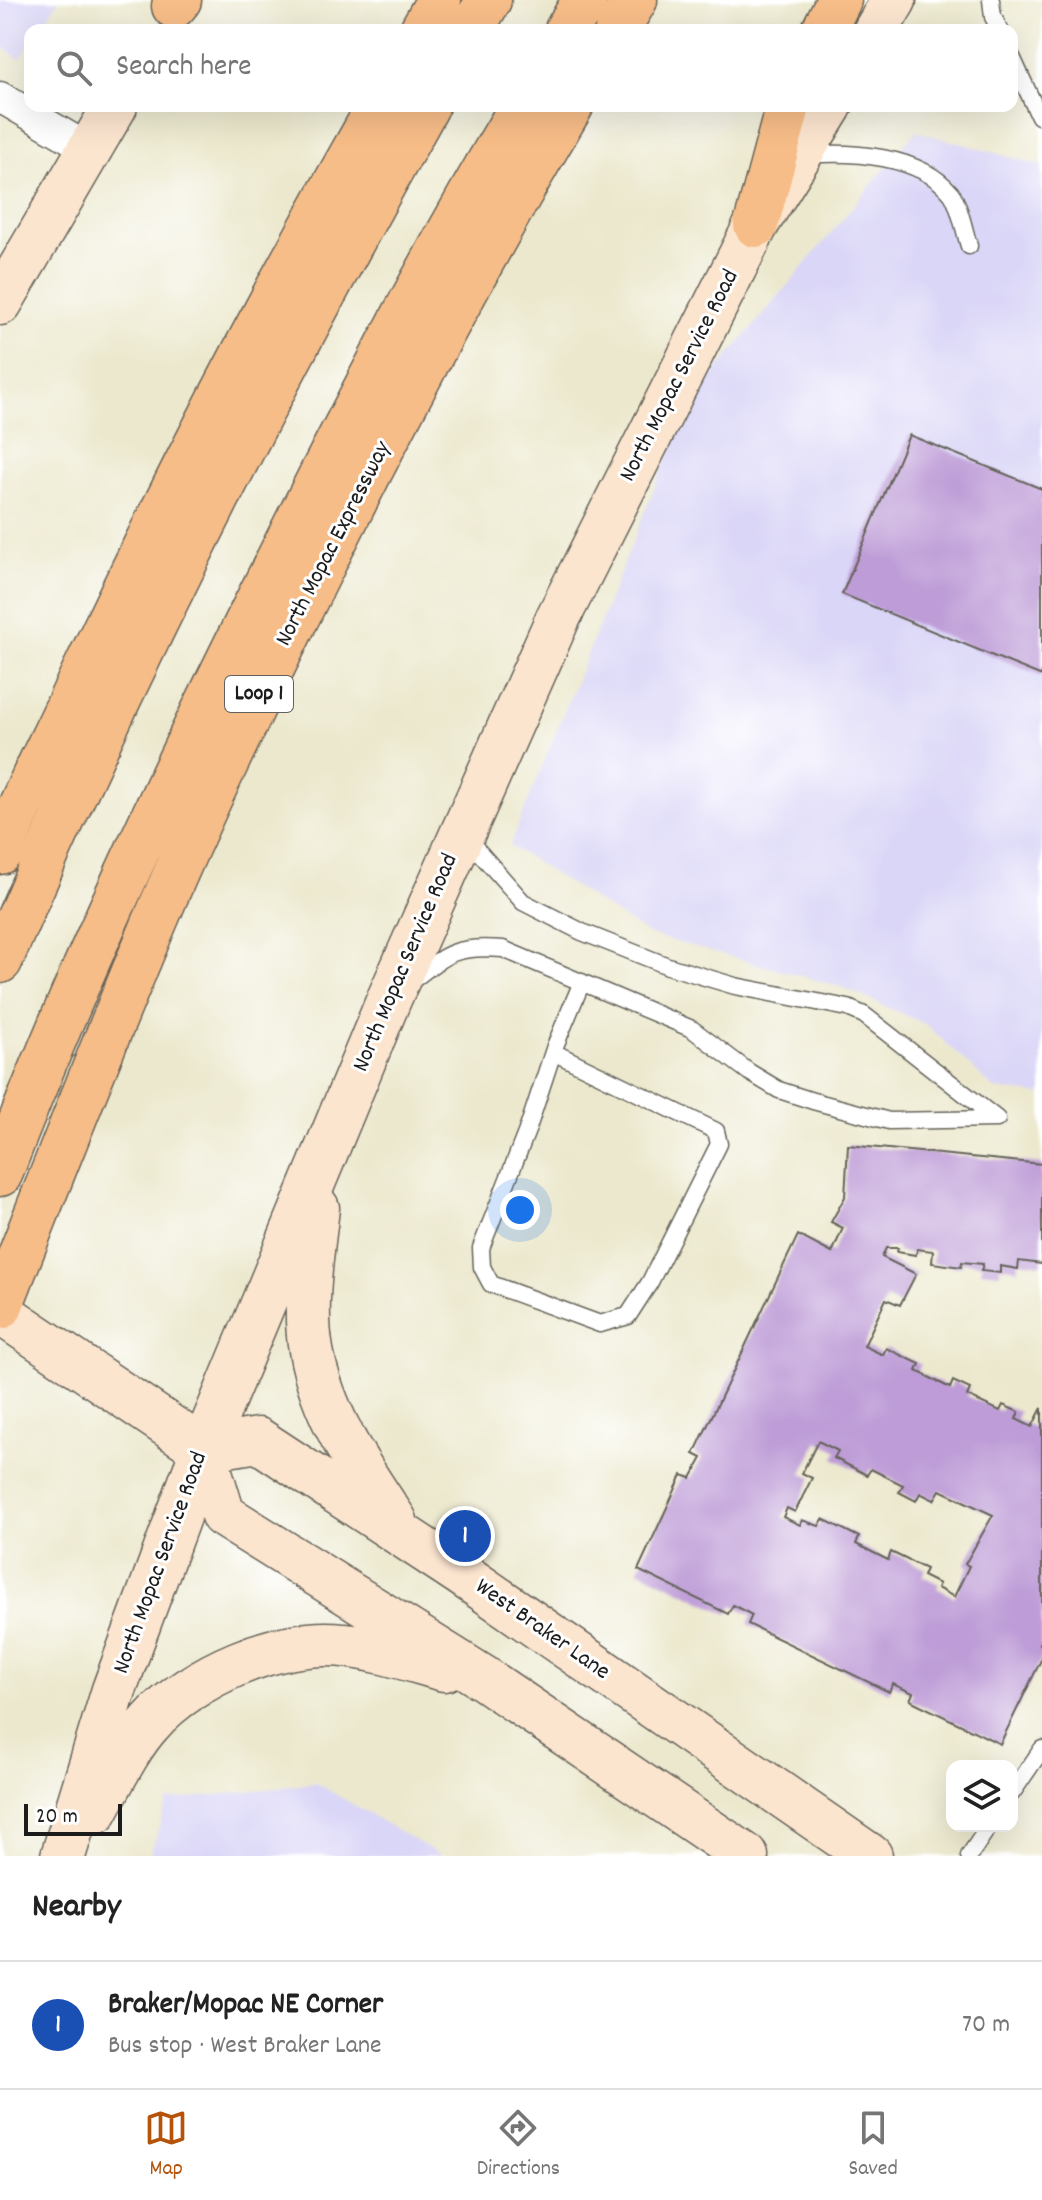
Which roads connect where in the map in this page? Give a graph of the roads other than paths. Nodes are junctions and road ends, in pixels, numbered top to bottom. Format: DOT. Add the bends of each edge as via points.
graph roads {
  1 [pos="439,0"];
  2 [pos="489,0"];
  3 [pos="585,0"];
  4 [pos="635,0"];
  5 [pos="839,0"];
  6 [pos="894,0"];
  7 [pos="991,0"];
  8 [pos="425,24"];
  9 [pos="475,24"];
  10 [pos="571,24"];
  11 [pos="621,24"];
  12 [pos="827,24"];
  13 [pos="880,24"];
  14 [pos="997,24"];
  15 [pos="1018,70"];
  16 [pos="0,97"];
  17 [pos="24,111"];
  18 [pos="26,112"];
  19 [pos="111,112"];
  20 [pos="376,112"];
  21 [pos="424,112"];
  22 [pos="519,112"];
  23 [pos="568,112"];
  24 [pos="786,112"];
  25 [pos="826,112"];
  26 [pos="1039,116"];
  27 [pos="89,149"];
  28 [pos="800,155"];
  29 [pos="756,225"];
  30 [pos="969,246"];
  31 [pos="0,303"];
  32 [pos="462,833"];
  33 [pos="0,852"];
  34 [pos="0,961"];
  35 [pos="582,982"];
  36 [pos="389,999"];
  37 [pos="553,1052"];
  38 [pos="322,1160"];
  39 [pos="0,1174"];
  40 [pos="0,1309"];
  41 [pos="203,1449"];
  42 [pos="408,1540"];
  43 [pos="485,1679"];
  44 [pos="1042,1749"];
  45 [pos="1018,1784"];
  46 [pos="985,1832"];
  47 [pos="63,1856"];
  48 [pos="71,1856"];
  49 [pos="746,1856"];
  50 [pos="870,1856"];
  51 [pos="969,1856"];
  1 -- 8 [label="highway"];
  2 -- 9 [label="highway"];
  3 -- 10 [label="highway"];
  4 -- 11 [label="highway"];
  5 -- 12 [label="highway"];
  6 -- 13 [label="main road"];
  7 -- 14 [label="lane"];
  15 -- 26 [label="lane"];
  16 -- 17 [label="street"];
  18 -- 27 [label="street"];
  19 -- 27 [label="main road"];
  20 -- 33 [label="highway" via="197,442"];
  21 -- 34 [label="highway" via="214,503 139,654"];
  22 -- 39 [label="highway" via="408,308 215,686 130,866"];
  23 -- 40 [label="highway, North Mopac Expressway / Loop 1" via="452,315 249,714 169,890"];
  24 -- 29 [label="highway"];
  25 -- 28 [label="main road, North Mopac Service Road"];
  27 -- 31 [label="main road"];
  28 -- 29 [label="main road, North Mopac Service Road"];
  28 -- 30 [label="lane" via="879,156 925,173 953,194"];
  29 -- 32 [label="main road, North Mopac Service Road" via="558,618"];
  32 -- 35 [label="lane" via="523,902 668,966 864,1015 997,1119 889,1121 779,1090 692,1029"];
  32 -- 36 [label="main road, North Mopac Service Road"];
  35 -- 36 [label="lane" via="503,949 474,946 447,953"];
  35 -- 37 [label="lane"];
  36 -- 38 [label="main road, North Mopac Service Road"];
  37 -- 37 [label="lane" via="481,1248 482,1267 491,1284 600,1324 628,1316 719,1144 716,1131"];
  38 -- 41 [label="main road, North Mopac Service Road"];
  38 -- 42 [label="main road" via="309,1283 310,1348 347,1449"];
  40 -- 41 [label="main road"];
  41 -- 42 [label="main road, West Braker Lane" via="258,1440"];
  41 -- 43 [label="main road" via="223,1515"];
  41 -- 47 [label="main road, North Mopac Service Road" via="114,1690"];
  42 -- 50 [label="main road, West Braker Lane"];
  43 -- 48 [label="main road" via="341,1644 294,1647 254,1658 195,1684 149,1723"];
  43 -- 49 [label="main road"];
  44 -- 45 [label="lane"];
  46 -- 51 [label="lane"];
}
